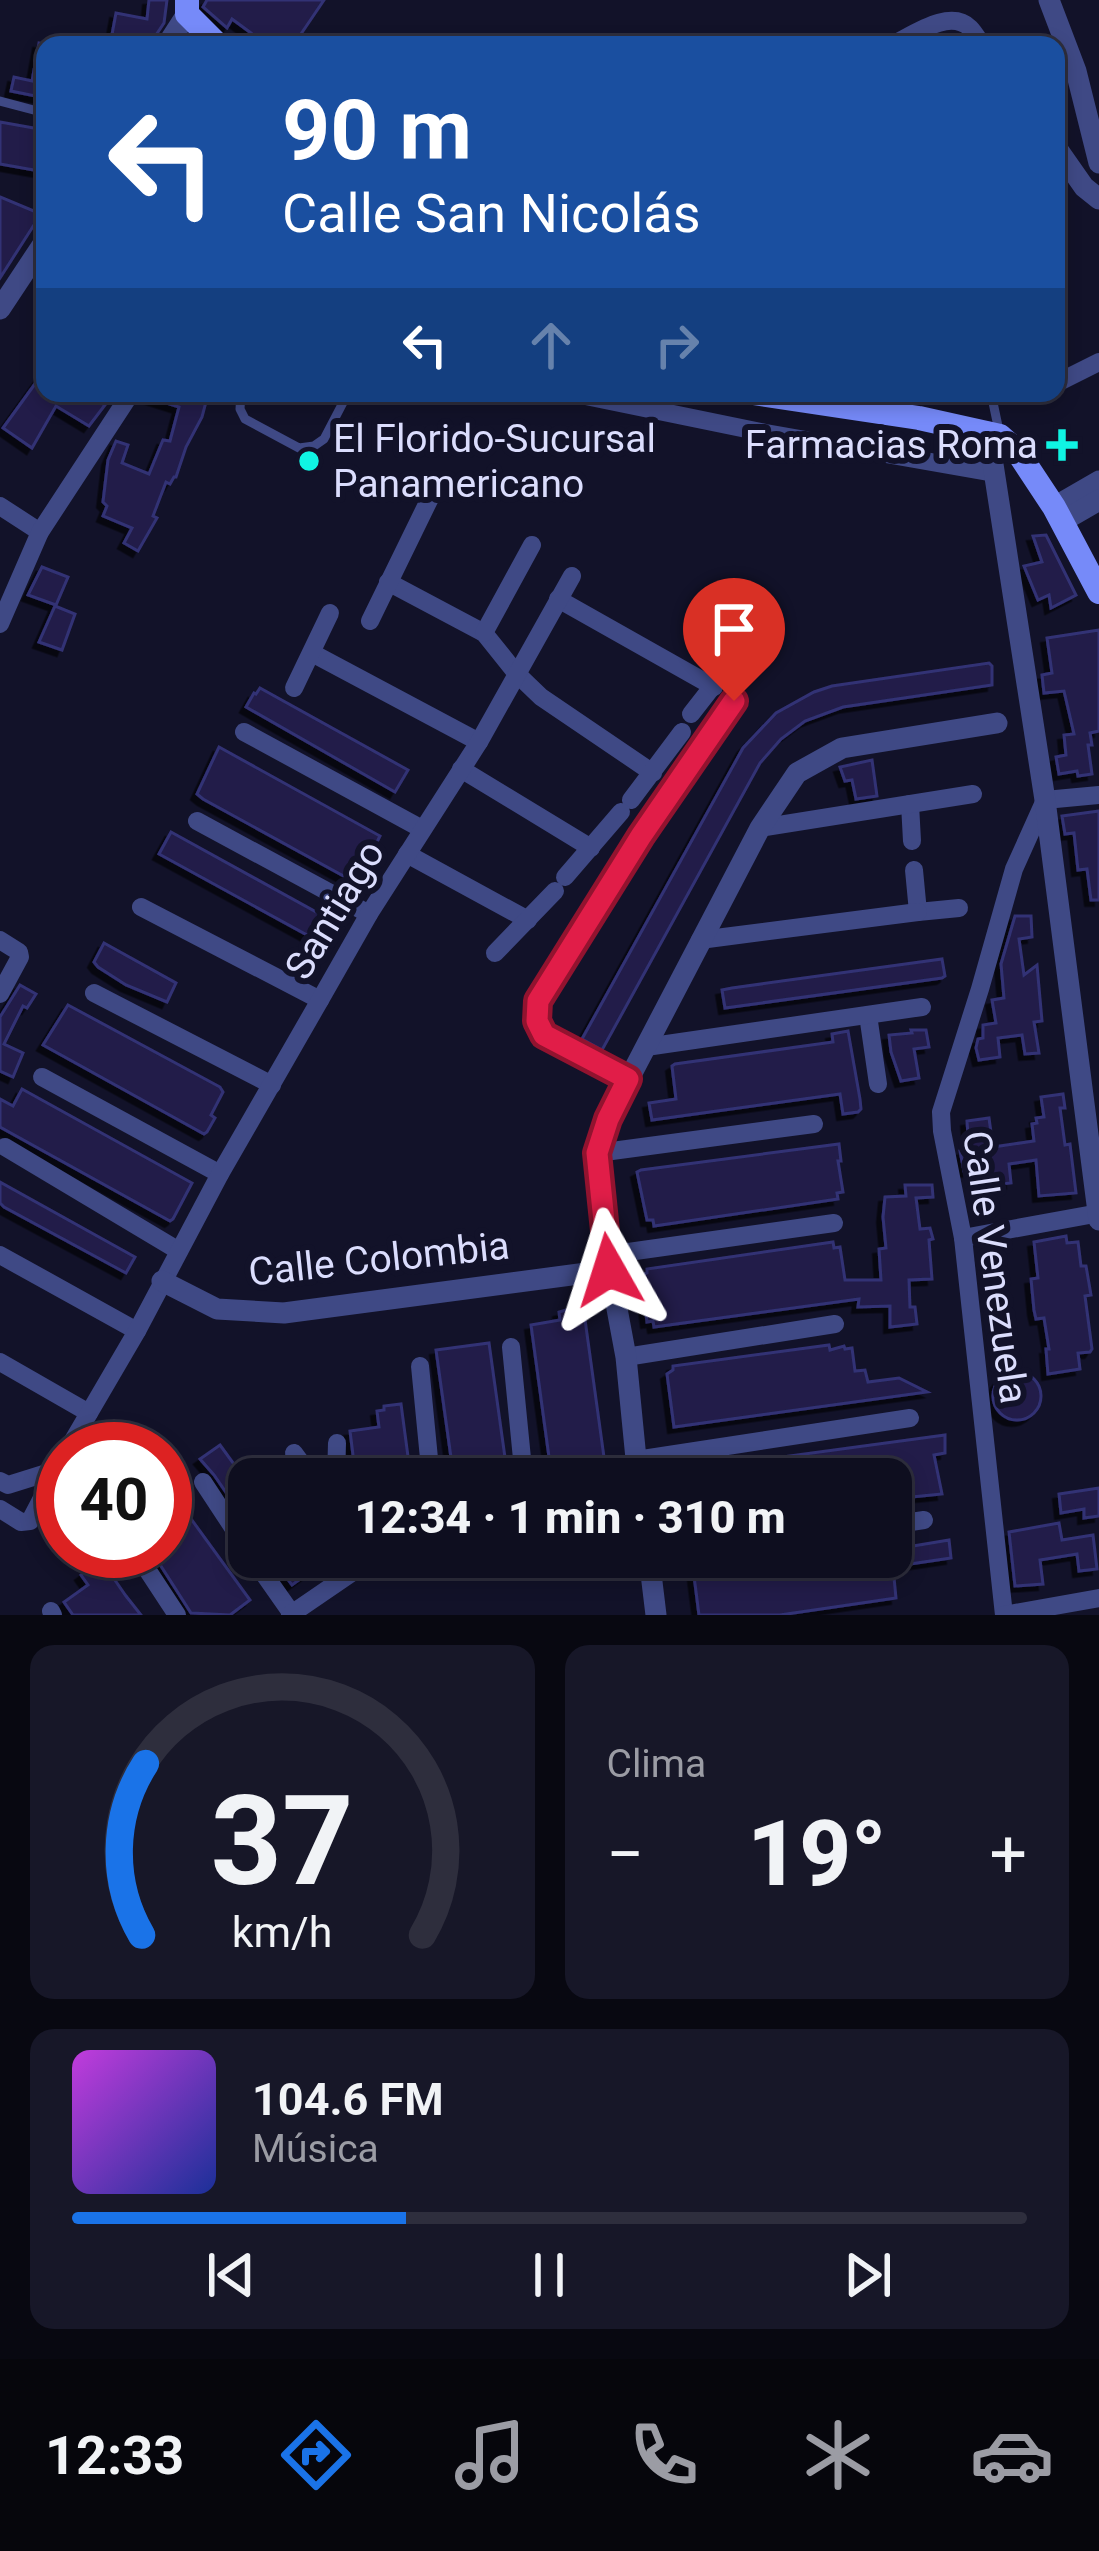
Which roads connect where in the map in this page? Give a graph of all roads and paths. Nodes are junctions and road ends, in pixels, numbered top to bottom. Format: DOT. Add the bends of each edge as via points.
graph roads {
  1 [pos="1049,0"];
  2 [pos="192,4"];
  3 [pos="172,36"];
  4 [pos="212,36"];
  5 [pos="911,36"];
  6 [pos="976,36"];
  7 [pos="1063,36"];
  8 [pos="1065,42"];
  9 [pos="0,100"];
  10 [pos="36,110"];
  11 [pos="1099,163"];
  12 [pos="1065,173"];
  13 [pos="1099,199"];
  14 [pos="36,255"];
  15 [pos="0,309"];
  16 [pos="1099,362"];
  17 [pos="1065,379"];
  18 [pos="125,402"];
  19 [pos="240,402"];
  20 [pos="343,402"];
  21 [pos="614,402"];
  22 [pos="806,402"];
  23 [pos="992,402"];
  24 [pos="994,434"];
  25 [pos="994,473"];
  26 [pos="1099,482"];
  27 [pos="432,494"];
  28 [pos="1099,500"];
  29 [pos="0,506"];
  30 [pos="1059,514"];
  31 [pos="40,532"];
  32 [pos="532,545"];
  33 [pos="572,576"];
  34 [pos="388,582"];
  35 [pos="1099,592"];
  36 [pos="558,599"];
  37 [pos="330,613"];
  38 [pos="370,621"];
  39 [pos="0,624"];
  40 [pos="484,633"];
  41 [pos="312,653"];
  42 [pos="734,659"];
  43 [pos="516,673"];
  44 [pos="714,687"];
  45 [pos="294,688"];
  46 [pos="734,701"];
  47 [pos="997,723"];
  48 [pos="244,732"];
  49 [pos="479,742"];
  50 [pos="461,769"];
  51 [pos="653,772"];
  52 [pos="973,794"];
  53 [pos="1099,795"];
  54 [pos="1045,800"];
  55 [pos="910,804"];
  56 [pos="196,821"];
  57 [pos="760,827"];
  58 [pos="422,829"];
  59 [pos="912,841"];
  60 [pos="591,848"];
  61 [pos="407,854"];
  62 [pos="914,870"];
  63 [pos="142,907"];
  64 [pos="959,908"];
  65 [pos="918,911"];
  66 [pos="369,914"];
  67 [pos="528,920"];
  68 [pos="0,940"];
  69 [pos="700,940"];
  70 [pos="495,953"];
  71 [pos="0,993"];
  72 [pos="94,993"];
  73 [pos="320,1000"];
  74 [pos="922,1007"];
  75 [pos="868,1015"];
  76 [pos="646,1047"];
  77 [pos="42,1077"];
  78 [pos="628,1079"];
  79 [pos="878,1084"];
  80 [pos="272,1085"];
  81 [pos="814,1124"];
  82 [pos="5,1147"];
  83 [pos="597,1153"];
  84 [pos="220,1174"];
  85 [pos="1099,1216"];
  86 [pos="834,1223"];
  87 [pos="964,1238"];
  88 [pos="179,1251"];
  89 [pos="0,1255"];
  90 [pos="608,1262"];
  91 [pos="162,1281"];
  92 [pos="835,1324"];
  93 [pos="137,1331"];
  94 [pos="511,1347"];
  95 [pos="626,1357"];
  96 [pos="0,1362"];
  97 [pos="420,1366"];
  98 [pos="89,1413"];
  99 [pos="910,1418"];
  100 [pos="84,1422"];
  101 [pos="337,1443"];
  102 [pos="294,1453"];
  103 [pos="298,1458"];
  104 [pos="337,1458"];
  105 [pos="429,1458"];
  106 [pos="522,1458"];
  107 [pos="636,1458"];
  108 [pos="700,1458"];
  109 [pos="36,1476"];
  110 [pos="203,1482"];
  111 [pos="2,1494"];
  112 [pos="36,1513"];
  113 [pos="228,1520"];
  114 [pos="924,1520"];
  115 [pos="912,1522"];
  116 [pos="153,1578"];
  117 [pos="267,1578"];
  118 [pos="339,1578"];
  119 [pos="655,1578"];
  120 [pos="1099,1598"];
  121 [pos="291,1614"];
  122 [pos="177,1615"];
  123 [pos="656,1615"];
  124 [pos="1004,1615"];
  1 -- 7 [label="street"];
  2 -- 3 [label="street"];
  2 -- 4 [label="main road"];
  5 -- 6 [label="street" via="944,20 968,25"];
  8 -- 11 [label="street"];
  9 -- 10 [label="lane"];
  12 -- 13 [label="street"];
  14 -- 15 [label="street"];
  16 -- 17 [label="street"];
  18 -- 31 [label="street"];
  19 -- 20 [label="lane" via="245,419 298,448 324,439"];
  21 -- 25 [label="street"];
  22 -- 24 [label="main road"];
  23 -- 24 [label="lane"];
  24 -- 25 [label="street"];
  24 -- 30 [label="main road" via="1017,452"];
  25 -- 54 [label="street"];
  26 -- 30 [label="street"];
  27 -- 34 [label="street"];
  28 -- 30 [label="street"];
  29 -- 31 [label="street"];
  30 -- 35 [label="main road"];
  31 -- 39 [label="street"];
  32 -- 40 [label="street"];
  33 -- 36 [label="street, Santiago"];
  34 -- 38 [label="street"];
  34 -- 40 [label="street"];
  36 -- 43 [label="street, Santiago"];
  36 -- 44 [label="street"];
  37 -- 41 [label="street"];
  40 -- 43 [label="street"];
  41 -- 45 [label="street"];
  41 -- 49 [label="street"];
  42 -- 44 [label="street"];
  43 -- 49 [label="street, Santiago"];
  43 -- 51 [label="street"];
  44 -- 51 [label="street"];
  46 -- 78 [label="street" via="538,1001 544,1035"];
  47 -- 57 [label="street" via="842,748 797,772"];
  48 -- 58 [label="street"];
  49 -- 50 [label="street, Santiago"];
  50 -- 58 [label="street, Santiago"];
  50 -- 60 [label="street"];
  51 -- 60 [label="street"];
  52 -- 55 [label="street"];
  53 -- 54 [label="street"];
  54 -- 85 [label="street"];
  54 -- 87 [label="street, Calle Venezuela" via="1014,869 940,1112"];
  55 -- 57 [label="street"];
  55 -- 59 [label="street"];
  56 -- 66 [label="street"];
  57 -- 69 [label="street"];
  58 -- 61 [label="street, Santiago"];
  60 -- 67 [label="street"];
  61 -- 66 [label="street, Santiago"];
  61 -- 67 [label="street"];
  62 -- 65 [label="street"];
  63 -- 73 [label="street"];
  64 -- 65 [label="street"];
  65 -- 69 [label="street"];
  66 -- 73 [label="street, Santiago"];
  67 -- 70 [label="street"];
  68 -- 71 [label="street" via="20,957"];
  69 -- 76 [label="street"];
  72 -- 80 [label="street"];
  73 -- 80 [label="street, Santiago"];
  74 -- 75 [label="street"];
  75 -- 76 [label="street"];
  75 -- 79 [label="street"];
  76 -- 78 [label="street"];
  77 -- 84 [label="street"];
  78 -- 83 [label="street"];
  80 -- 84 [label="street, Santiago"];
  81 -- 83 [label="street"];
  82 -- 88 [label="street"];
  83 -- 90 [label="street"];
  84 -- 88 [label="street, Santiago"];
  85 -- 87 [label="street"];
  86 -- 90 [label="street"];
  87 -- 124 [label="street, Calle Venezuela"];
  88 -- 91 [label="street, Santiago"];
  89 -- 93 [label="street"];
  90 -- 91 [label="street, Calle Colombia" via="284,1313 217,1310"];
  90 -- 95 [label="street"];
  91 -- 93 [label="street, Santiago"];
  92 -- 95 [label="street"];
  93 -- 98 [label="street, Santiago"];
  94 -- 106 [label="street"];
  95 -- 107 [label="street"];
  96 -- 98 [label="street"];
  97 -- 105 [label="street"];
  98 -- 100 [label="street, Santiago"];
  99 -- 108 [label="street"];
  101 -- 104 [label="street"];
  102 -- 103 [label="street"];
  109 -- 111 [label="street"];
  110 -- 113 [label="street"];
  111 -- 112 [label="street" via="21,1522"];
  114 -- 115 [label="street"];
  116 -- 122 [label="street"];
  117 -- 121 [label="street"];
  118 -- 121 [label="street"];
  119 -- 123 [label="street"];
  120 -- 124 [label="street"];
}
